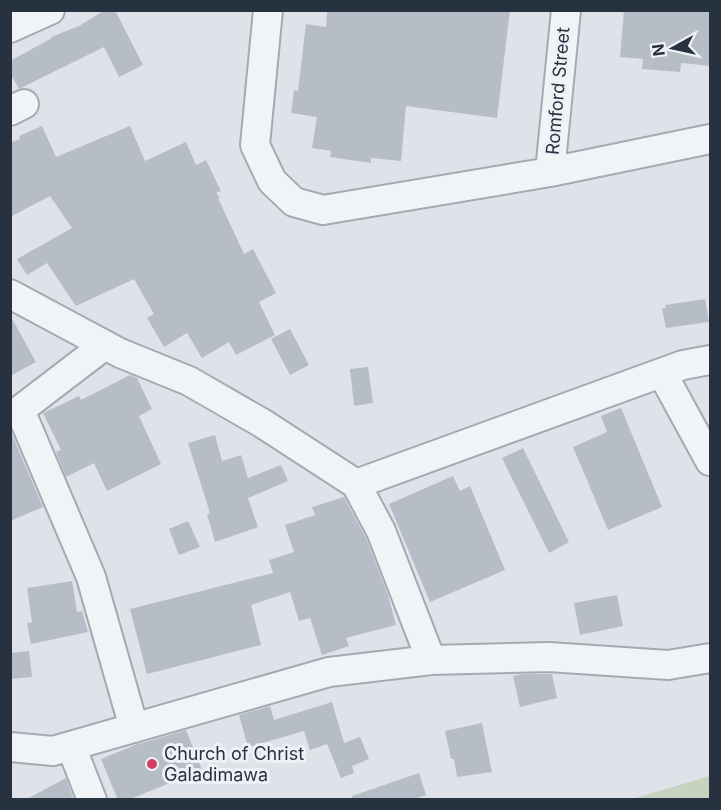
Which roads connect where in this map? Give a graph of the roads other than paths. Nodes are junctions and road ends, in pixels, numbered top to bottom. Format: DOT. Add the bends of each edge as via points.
graph roads {
  1 [pos="50,10"];
  2 [pos="268,10"];
  3 [pos="566,10"];
  4 [pos="10,28"];
  5 [pos="711,139"];
  6 [pos="550,172"];
  7 [pos="10,294"];
  8 [pos="105,345"];
  9 [pos="711,360"];
  10 [pos="662,373"];
  11 [pos="15,409"];
  12 [pos="711,461"];
  13 [pos="356,484"];
  14 [pos="711,658"];
  15 [pos="431,660"];
  16 [pos="134,729"];
  17 [pos="71,746"];
  18 [pos="10,747"];
  19 [pos="92,800"];
  1 -- 4 [label="street"];
  2 -- 6 [label="street" via="255,145 272,181 294,202 323,210"];
  3 -- 6 [label="street, Romford Street"];
  5 -- 6 [label="street"];
  7 -- 8 [label="street"];
  8 -- 11 [label="street"];
  8 -- 13 [label="street" via="198,386"];
  9 -- 10 [label="street"];
  10 -- 12 [label="street"];
  10 -- 13 [label="street"];
  11 -- 16 [label="street" via="91,577"];
  13 -- 15 [label="street" via="381,531"];
  14 -- 15 [label="street" via="668,665 549,657"];
  15 -- 16 [label="street" via="328,672"];
  16 -- 17 [label="street"];
  17 -- 18 [label="street" via="53,751"];
  17 -- 19 [label="street"];
}
